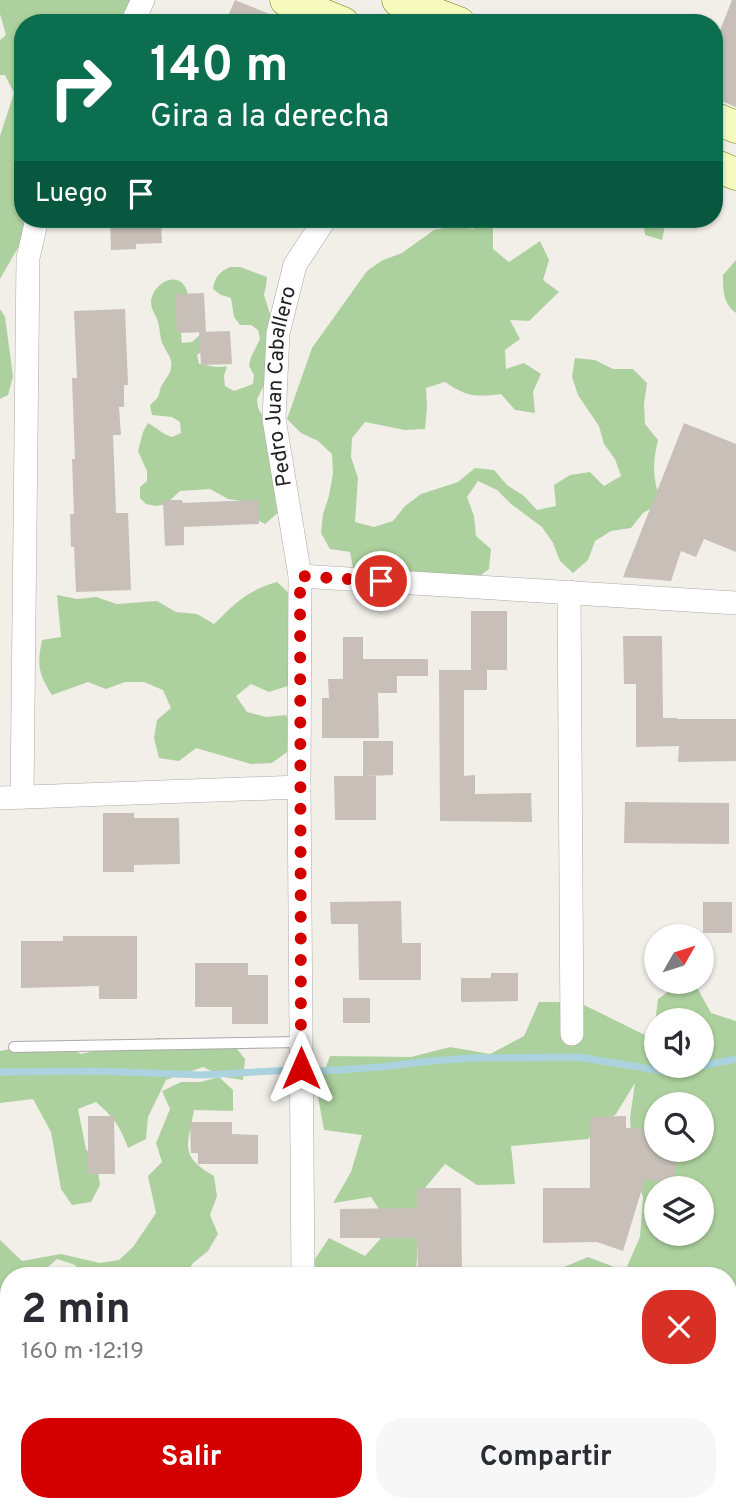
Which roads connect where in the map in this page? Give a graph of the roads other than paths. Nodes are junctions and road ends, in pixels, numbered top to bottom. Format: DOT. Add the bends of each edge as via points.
graph roads {
  1 [pos="286,0"];
  2 [pos="398,0"];
  3 [pos="321,14"];
  4 [pos="435,14"];
  5 [pos="35,228"];
  6 [pos="319,228"];
  7 [pos="300,576"];
  8 [pos="569,592"];
  9 [pos="736,603"];
  10 [pos="299,787"];
  11 [pos="11,797"];
  12 [pos="572,1034"];
  13 [pos="301,1042"];
  14 [pos="14,1047"];
  15 [pos="303,1267"];
  1 -- 3 [label="street"];
  2 -- 4 [label="street"];
  5 -- 11 [label="street" via="27,258"];
  6 -- 7 [label="street, Pedro Juan Caballero" via="295,265 278,333 274,419"];
  7 -- 8 [label="street"];
  7 -- 10 [label="street, Pedro Juan Caballero"];
  8 -- 9 [label="street"];
  8 -- 12 [label="street"];
  10 -- 11 [label="street"];
  10 -- 13 [label="street, Pedro Juan Caballero"];
  13 -- 14 [label="lane"];
  13 -- 15 [label="street, Pedro Juan Caballero"];
}
